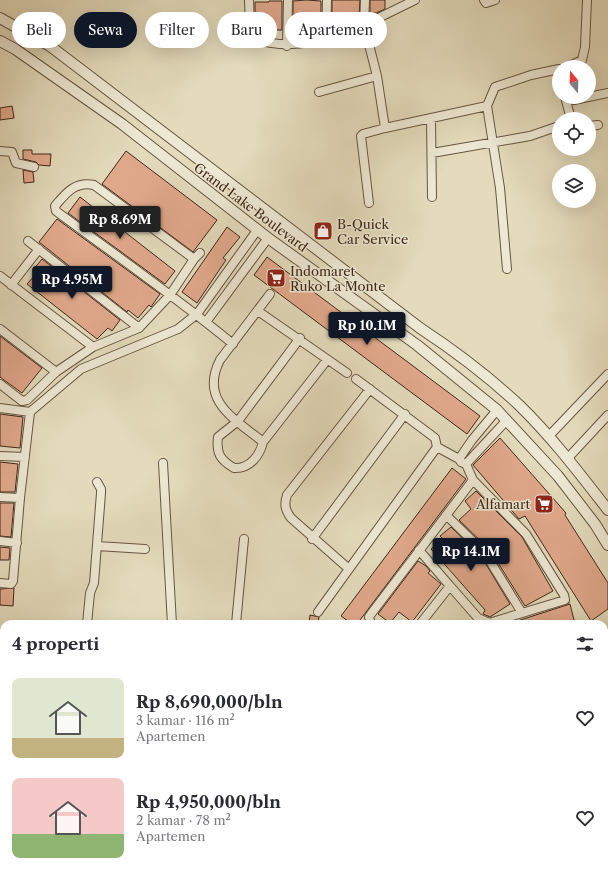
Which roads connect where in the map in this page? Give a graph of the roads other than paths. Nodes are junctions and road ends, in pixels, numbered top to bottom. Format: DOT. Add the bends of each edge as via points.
graph roads {
  1 [pos="249,0"];
  2 [pos="288,0"];
  3 [pos="327,0"];
  4 [pos="365,0"];
  5 [pos="484,0"];
  6 [pos="495,0"];
  7 [pos="587,0"];
  8 [pos="410,1"];
  9 [pos="249,12"];
  10 [pos="288,12"];
  11 [pos="327,12"];
  12 [pos="365,12"];
  13 [pos="387,13"];
  14 [pos="0,18"];
  15 [pos="0,41"];
  16 [pos="370,48"];
  17 [pos="582,60"];
  18 [pos="552,72"];
  19 [pos="377,76"];
  20 [pos="319,92"];
  21 [pos="608,93"];
  22 [pos="596,95"];
  23 [pos="487,106"];
  24 [pos="431,120"];
  25 [pos="385,128"];
  26 [pos="552,128"];
  27 [pos="493,143"];
  28 [pos="0,151"];
  29 [pos="432,153"];
  30 [pos="34,167"];
  31 [pos="432,197"];
  32 [pos="369,203"];
  33 [pos="258,230"];
  34 [pos="268,238"];
  35 [pos="28,241"];
  36 [pos="39,249"];
  37 [pos="507,269"];
  38 [pos="226,273"];
  39 [pos="0,276"];
  40 [pos="237,281"];
  41 [pos="11,285"];
  42 [pos="270,294"];
  43 [pos="170,295"];
  44 [pos="258,311"];
  45 [pos="197,314"];
  46 [pos="206,322"];
  47 [pos="139,328"];
  48 [pos="0,329"];
  49 [pos="300,338"];
  50 [pos="233,344"];
  51 [pos="93,347"];
  52 [pos="327,360"];
  53 [pos="56,372"];
  54 [pos="347,372"];
  55 [pos="608,374"];
  56 [pos="356,379"];
  57 [pos="0,384"];
  58 [pos="370,389"];
  59 [pos="0,408"];
  60 [pos="497,410"];
  61 [pos="30,412"];
  62 [pos="405,414"];
  63 [pos="608,415"];
  64 [pos="507,420"];
  65 [pos="238,421"];
  66 [pos="548,437"];
  67 [pos="263,442"];
  68 [pos="437,447"];
  69 [pos="0,456"];
  70 [pos="25,457"];
  71 [pos="568,458"];
  72 [pos="459,459"];
  73 [pos="163,462"];
  74 [pos="466,464"];
  75 [pos="474,480"];
  76 [pos="97,482"];
  77 [pos="0,496"];
  78 [pos="20,498"];
  79 [pos="608,510"];
  80 [pos="446,515"];
  81 [pos="244,539"];
  82 [pos="312,539"];
  83 [pos="0,541"];
  84 [pos="17,543"];
  85 [pos="608,545"];
  86 [pos="97,546"];
  87 [pos="145,549"];
  88 [pos="419,550"];
  89 [pos="349,569"];
  90 [pos="0,583"];
  91 [pos="450,586"];
  92 [pos="318,612"];
  93 [pos="522,613"];
  94 [pos="87,620"];
  95 [pos="172,620"];
  96 [pos="236,620"];
  97 [pos="370,620"];
  98 [pos="423,620"];
  99 [pos="481,620"];
  100 [pos="500,620"];
  1 -- 9 [label="street"];
  2 -- 10 [label="street"];
  3 -- 11 [label="street"];
  4 -- 12 [label="street"];
  5 -- 6 [label="street" via="486,3"];
  7 -- 17 [label="street"];
  8 -- 13 [label="street"];
  14 -- 66 [label="street, Grand Lake Boulevard" via="50,46 420,328 457,352 519,406"];
  15 -- 33 [label="street, Grand Lake Boulevard" via="122,124"];
  16 -- 19 [label="street"];
  18 -- 23 [label="street" via="531,75 495,87"];
  19 -- 20 [label="street"];
  19 -- 25 [label="street"];
  21 -- 22 [label="street"];
  23 -- 24 [label="street"];
  23 -- 27 [label="street"];
  24 -- 25 [label="street"];
  24 -- 29 [label="street"];
  25 -- 32 [label="street" via="361,136"];
  26 -- 27 [label="street" via="530,136"];
  27 -- 29 [label="street"];
  27 -- 37 [label="street"];
  28 -- 30 [label="street" via="12,152 16,163"];
  29 -- 31 [label="street"];
  33 -- 34 [label="street, Grand Lake Boulevard"];
  33 -- 38 [label="street"];
  34 -- 40 [label="street"];
  34 -- 60 [label="street, Grand Lake Boulevard" via="417,345"];
  35 -- 36 [label="street"];
  36 -- 41 [label="street"];
  36 -- 47 [label="street"];
  38 -- 40 [label="street"];
  38 -- 45 [label="street"];
  39 -- 41 [label="street"];
  40 -- 46 [label="street"];
  41 -- 51 [label="street"];
  42 -- 44 [label="street"];
  43 -- 43 [label="street" via="56,211 55,206 70,188 94,185 197,256"];
  43 -- 45 [label="street"];
  43 -- 47 [label="street"];
  44 -- 49 [label="street"];
  44 -- 50 [label="street"];
  45 -- 46 [label="street"];
  45 -- 61 [label="street" via="178,329 81,369"];
  46 -- 50 [label="street"];
  47 -- 51 [label="street"];
  48 -- 53 [label="street"];
  49 -- 52 [label="street"];
  49 -- 65 [label="street"];
  50 -- 65 [label="street" via="220,360 213,379 221,408"];
  51 -- 53 [label="street"];
  52 -- 54 [label="street"];
  52 -- 67 [label="street"];
  53 -- 57 [label="street" via="24,401"];
  55 -- 66 [label="street"];
  56 -- 58 [label="street"];
  58 -- 62 [label="street"];
  58 -- 82 [label="street" via="286,495 287,513"];
  59 -- 61 [label="street"];
  60 -- 64 [label="street, Grand Lake Boulevard"];
  60 -- 72 [label="street"];
  61 -- 70 [label="street"];
  62 -- 68 [label="street" via="435,438"];
  62 -- 82 [label="street"];
  63 -- 71 [label="street"];
  64 -- 74 [label="street"];
  64 -- 85 [label="street, Grand Lake Boulevard" via="558,476"];
  65 -- 67 [label="street"];
  65 -- 67 [label="street" via="218,437 219,456 224,463 234,468 248,465 260,453"];
  66 -- 71 [label="street, Grand Lake Boulevard"];
  68 -- 72 [label="street"];
  68 -- 89 [label="street"];
  69 -- 70 [label="street"];
  70 -- 78 [label="street"];
  71 -- 79 [label="street, Grand Lake Boulevard"];
  72 -- 74 [label="street"];
  73 -- 95 [label="street"];
  74 -- 75 [label="street"];
  75 -- 80 [label="street"];
  75 -- 93 [label="street" via="526,534 564,595 563,602"];
  76 -- 86 [label="street" via="101,493"];
  77 -- 78 [label="street"];
  78 -- 84 [label="street"];
  80 -- 88 [label="street"];
  80 -- 93 [label="street" via="485,553"];
  81 -- 96 [label="street"];
  82 -- 89 [label="street"];
  83 -- 84 [label="street"];
  84 -- 90 [label="street" via="13,582"];
  86 -- 87 [label="street"];
  86 -- 94 [label="street"];
  88 -- 91 [label="street"];
  88 -- 97 [label="street" via="369,617"];
  89 -- 92 [label="street"];
  91 -- 98 [label="street"];
  91 -- 99 [label="street"];
  93 -- 100 [label="street"];
}
